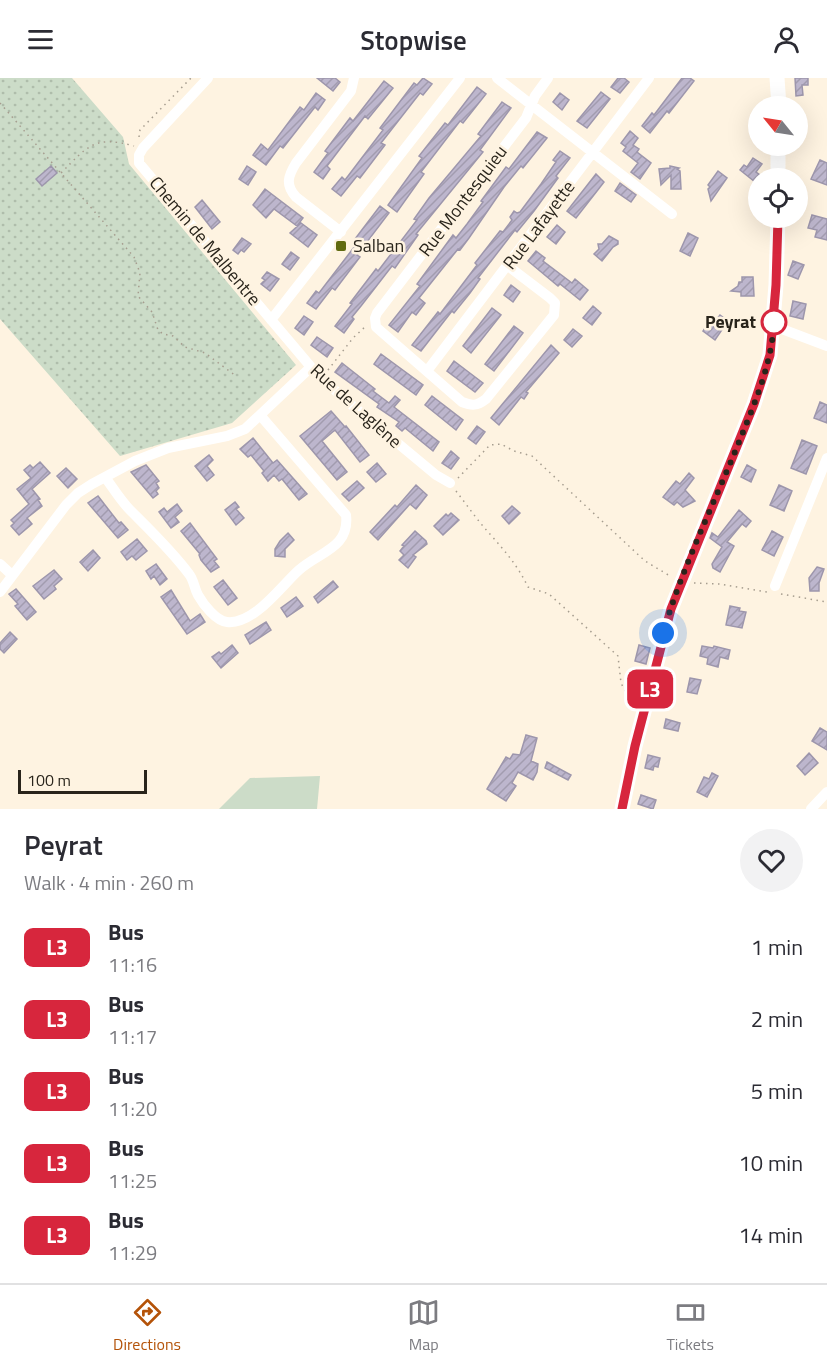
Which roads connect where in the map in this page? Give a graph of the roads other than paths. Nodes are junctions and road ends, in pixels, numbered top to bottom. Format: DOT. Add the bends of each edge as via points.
graph roads {
  1 [pos="208,78"];
  2 [pos="354,78"];
  3 [pos="460,78"];
  4 [pos="497,78"];
  5 [pos="548,78"];
  6 [pos="649,78"];
  7 [pos="777,78"];
  8 [pos="778,96"];
  9 [pos="532,106"];
  10 [pos="594,152"];
  11 [pos="672,214"];
  12 [pos="778,228"];
  13 [pos="341,232"];
  14 [pos="508,266"];
  15 [pos="271,320"];
  16 [pos="774,326"];
  17 [pos="827,346"];
  18 [pos="311,367"];
  19 [pos="427,371"];
  20 [pos="260,415"];
  21 [pos="827,458"];
  22 [pos="105,477"];
  23 [pos="450,483"];
  24 [pos="0,564"];
  25 [pos="12,575"];
  26 [pos="775,586"];
  27 [pos="0,592"];
  28 [pos="827,792"];
  29 [pos="622,809"];
  30 [pos="811,809"];
  1 -- 15 [label="street, Chemin de Malbentre" via="144,146 139,163"];
  2 -- 13 [label="street" via="351,91 296,163 288,183 296,197"];
  3 -- 13 [label="street"];
  4 -- 9 [label="street"];
  5 -- 9 [label="street, Rue Montesquieu"];
  6 -- 10 [label="street, Rue Lafayette"];
  7 -- 8 [label="main road"];
  9 -- 10 [label="street"];
  9 -- 19 [label="street, Rue Montesquieu" via="377,314 375,322 380,332"];
  10 -- 11 [label="street"];
  10 -- 14 [label="street, Rue Lafayette"];
  12 -- 16 [label="main road"];
  13 -- 15 [label="street"];
  14 -- 19 [label="street, Rue Lafayette"];
  14 -- 19 [label="street" via="555,303 551,321 479,405 462,402"];
  15 -- 18 [label="street, Rue de Laglène"];
  16 -- 17 [label="street"];
  16 -- 29 [label="main road" via="770,355 754,404 680,582 663,633"];
  18 -- 20 [label="street"];
  18 -- 23 [label="street, Rue de Laglène" via="435,475"];
  20 -- 22 [label="street" via="245,429 168,448"];
  20 -- 22 [label="street" via="346,515 347,527 332,548 300,568 258,611 239,621 218,619 198,595 191,576 129,510"];
  21 -- 26 [label="street"];
  22 -- 25 [label="street" via="66,505"];
  24 -- 25 [label="street"];
  25 -- 27 [label="street"];
  28 -- 30 [label="street"];
}
